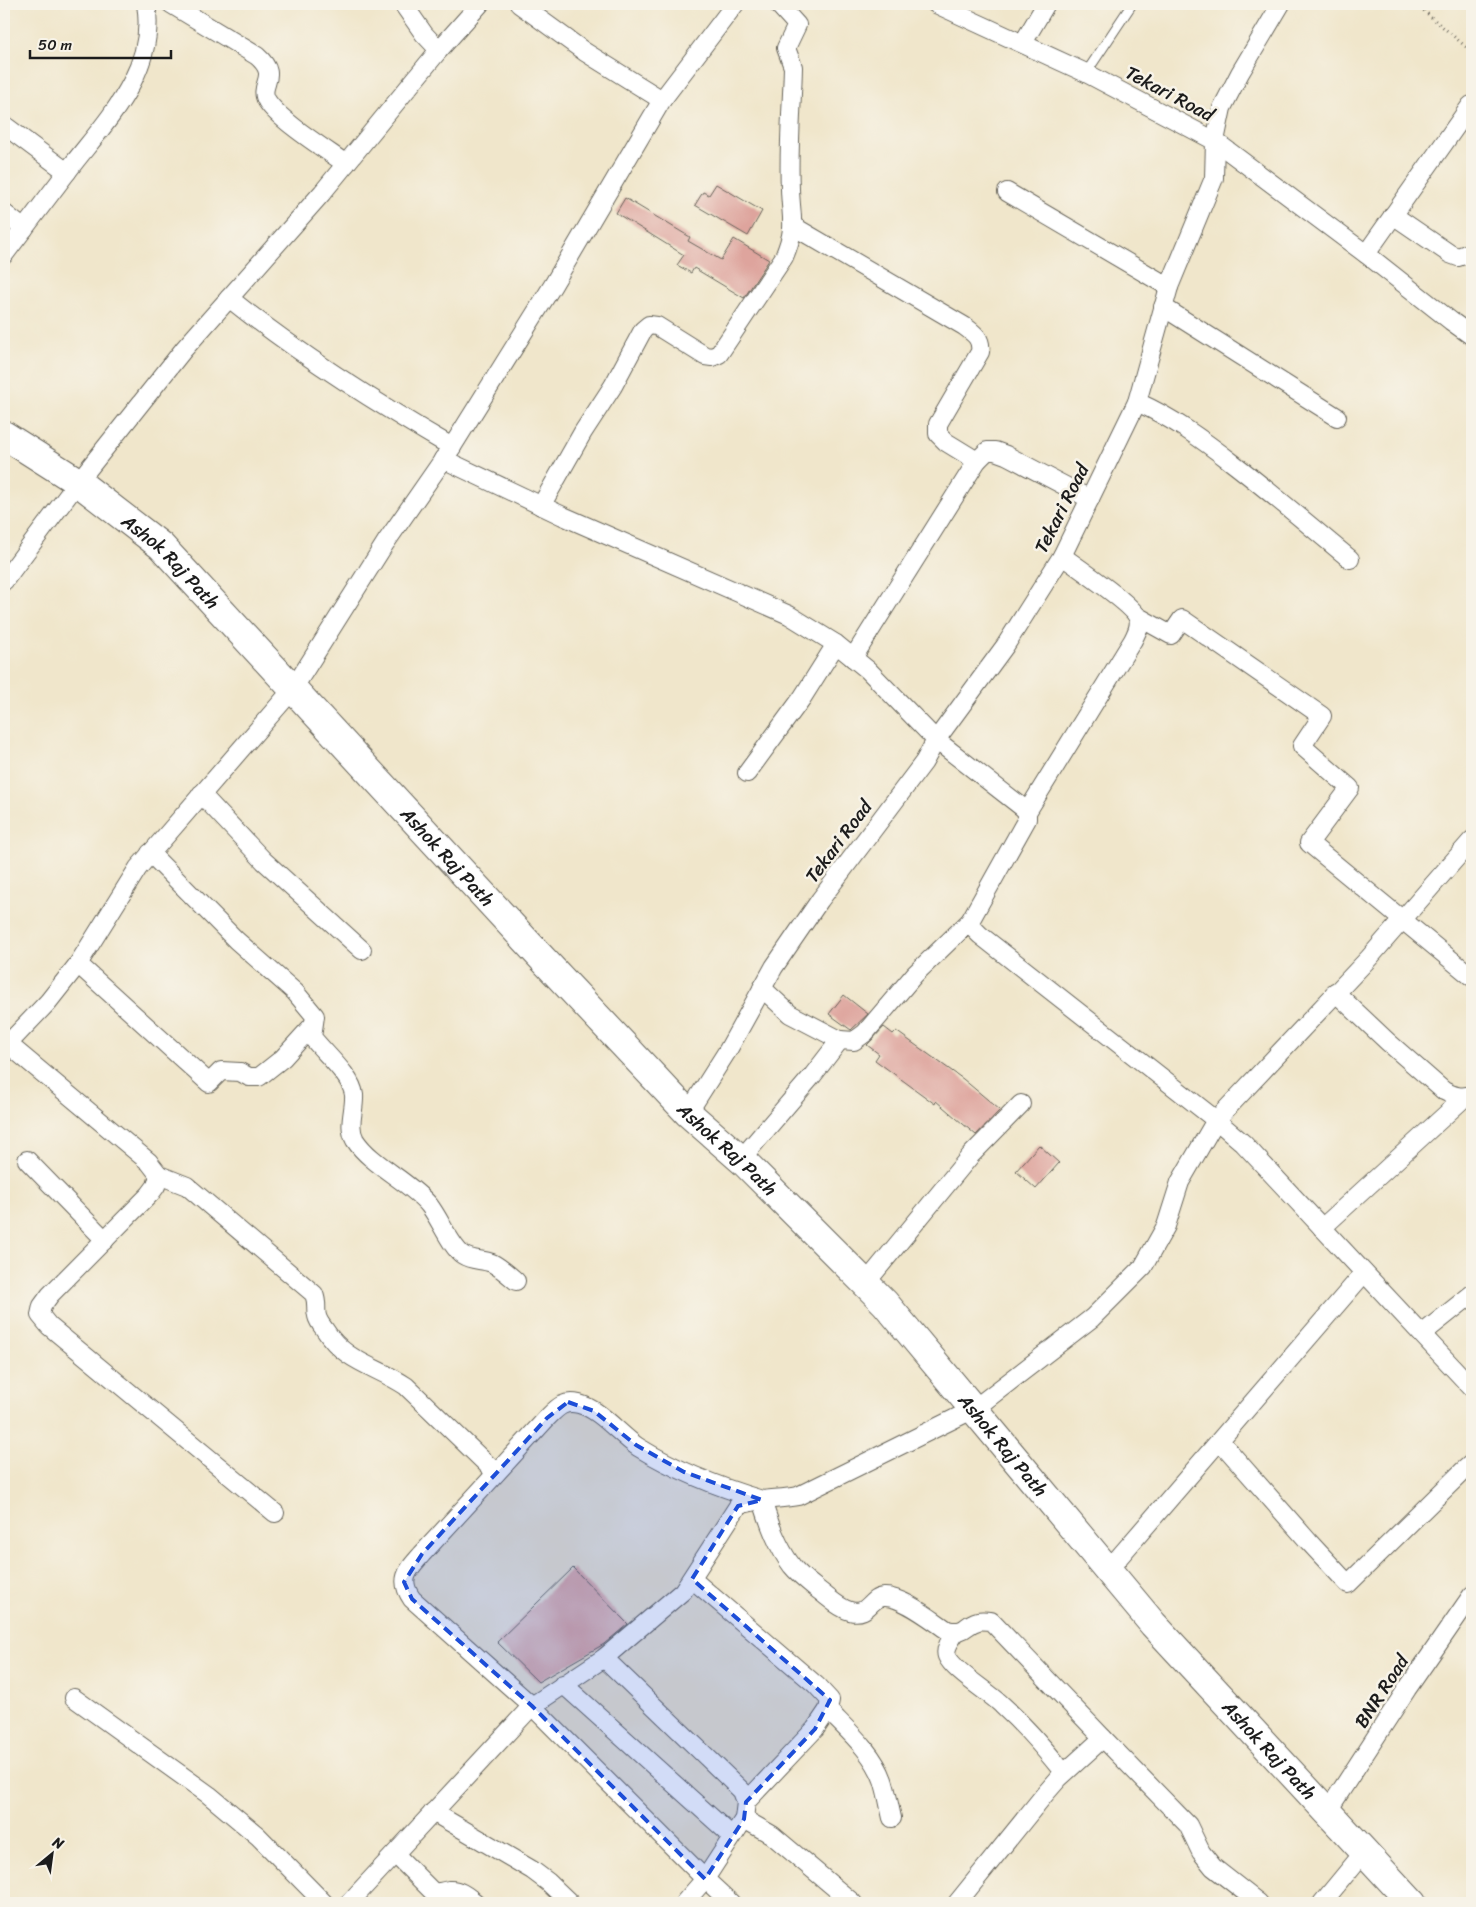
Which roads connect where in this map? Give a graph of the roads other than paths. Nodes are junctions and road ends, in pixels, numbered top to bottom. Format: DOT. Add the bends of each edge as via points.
graph roads {
  1 [pos="146,4"];
  2 [pos="171,4"];
  3 [pos="403,4"];
  4 [pos="480,4"];
  5 [pos="519,4"];
  6 [pos="735,4"];
  7 [pos="778,4"];
  8 [pos="936,4"];
  9 [pos="1046,4"];
  10 [pos="1132,4"];
  11 [pos="1281,4"];
  12 [pos="1023,43"];
  13 [pos="439,50"];
  14 [pos="1086,73"];
  15 [pos="662,100"];
  16 [pos="1471,105"];
  17 [pos="4,125"];
  18 [pos="1214,141"];
  19 [pos="346,164"];
  20 [pos="67,172"];
  21 [pos="1008,192"];
  22 [pos="4,213"];
  23 [pos="1394,215"];
  24 [pos="793,226"];
  25 [pos="24,229"];
  26 [pos="1472,252"];
  27 [pos="1366,254"];
  28 [pos="4,255"];
  29 [pos="1169,287"];
  30 [pos="229,298"];
  31 [pos="1163,307"];
  32 [pos="1472,336"];
  33 [pos="1137,402"];
  34 [pos="1337,417"];
  35 [pos="4,435"];
  36 [pos="448,453"];
  37 [pos="977,461"];
  38 [pos="78,482"];
  39 [pos="1090,499"];
  40 [pos="541,506"];
  41 [pos="1062,556"];
  42 [pos="1350,559"];
  43 [pos="4,581"];
  44 [pos="1137,616"];
  45 [pos="836,644"];
  46 [pos="853,658"];
  47 [pos="293,689"];
  48 [pos="936,740"];
  49 [pos="747,773"];
  50 [pos="201,794"];
  51 [pos="1027,812"];
  52 [pos="1472,840"];
  53 [pos="150,853"];
  54 [pos="970,920"];
  55 [pos="1401,920"];
  56 [pos="362,950"];
  57 [pos="78,964"];
  58 [pos="1472,977"];
  59 [pos="762,988"];
  60 [pos="1335,992"];
  61 [pos="313,1025"];
  62 [pos="840,1040"];
  63 [pos="6,1046"];
  64 [pos="1469,1096"];
  65 [pos="1021,1104"];
  66 [pos="688,1113"];
  67 [pos="1216,1120"];
  68 [pos="741,1159"];
  69 [pos="27,1160"];
  70 [pos="159,1175"];
  71 [pos="1322,1228"];
  72 [pos="105,1240"];
  73 [pos="1364,1273"];
  74 [pos="516,1281"];
  75 [pos="865,1284"];
  76 [pos="1472,1294"];
  77 [pos="1422,1334"];
  78 [pos="1472,1388"];
  79 [pos="974,1409"];
  80 [pos="1220,1441"];
  81 [pos="1472,1463"];
  82 [pos="496,1473"];
  83 [pos="762,1500"];
  84 [pos="275,1513"];
  85 [pos="1108,1570"];
  86 [pos="692,1579"];
  87 [pos="1472,1595"];
  88 [pos="956,1632"];
  89 [pos="604,1658"];
  90 [pos="564,1684"];
  91 [pos="74,1698"];
  92 [pos="532,1706"];
  93 [pos="828,1710"];
  94 [pos="1103,1738"];
  95 [pos="1064,1773"];
  96 [pos="745,1811"];
  97 [pos="433,1812"];
  98 [pos="1327,1812"];
  99 [pos="892,1818"];
  100 [pos="732,1836"];
  101 [pos="1364,1852"];
  102 [pos="395,1854"];
  103 [pos="705,1879"];
  104 [pos="324,1903"];
  105 [pos="349,1903"];
  106 [pos="476,1903"];
  107 [pos="570,1903"];
  108 [pos="684,1903"];
  109 [pos="731,1903"];
  110 [pos="853,1903"];
  111 [pos="957,1903"];
  112 [pos="1259,1903"];
  113 [pos="1322,1903"];
  114 [pos="1412,1903"];
  1 -- 20 [label="street" via="149,18 146,43 134,80 108,120"];
  2 -- 19 [label="street" via="265,63 269,70 266,99 271,107"];
  3 -- 13 [label="street"];
  4 -- 13 [label="street"];
  5 -- 15 [label="street" via="584,52"];
  6 -- 15 [label="street"];
  7 -- 24 [label="street" via="797,25 786,48 793,67 790,190"];
  8 -- 12 [label="street, Tekari Road"];
  9 -- 12 [label="street"];
  10 -- 14 [label="lane"];
  11 -- 18 [label="street" via="1222,108"];
  12 -- 14 [label="street, Tekari Road"];
  13 -- 19 [label="street"];
  14 -- 18 [label="street, Tekari Road"];
  15 -- 36 [label="street" via="553,285"];
  16 -- 23 [label="street"];
  17 -- 20 [label="street"];
  18 -- 27 [label="street"];
  18 -- 29 [label="street, Tekari Road" via="1214,178"];
  19 -- 30 [label="street"];
  20 -- 25 [label="street"];
  21 -- 29 [label="street"];
  22 -- 25 [label="street"];
  23 -- 26 [label="street" via="1450,254 1458,257"];
  23 -- 27 [label="street"];
  24 -- 37 [label="street" via="964,326 978,338 980,352 938,424 938,434 946,442"];
  24 -- 40 [label="street" via="784,257 719,354 705,356 657,326 649,325 643,330"];
  25 -- 28 [label="street"];
  27 -- 32 [label="street"];
  29 -- 31 [label="street, Tekari Road"];
  30 -- 36 [label="street" via="258,322 410,422"];
  30 -- 38 [label="street"];
  31 -- 33 [label="street, Tekari Road"];
  31 -- 34 [label="street"];
  33 -- 39 [label="street, Tekari Road"];
  33 -- 42 [label="street" via="1162,413 1197,436"];
  35 -- 38 [label="main road, Ashok Raj Path"];
  36 -- 40 [label="street"];
  36 -- 47 [label="street" via="386,542"];
  37 -- 39 [label="street" via="987,451 995,451"];
  37 -- 46 [label="street"];
  38 -- 43 [label="street"];
  38 -- 47 [label="main road, Ashok Raj Path" via="161,546"];
  39 -- 41 [label="street, Tekari Road"];
  40 -- 45 [label="street" via="780,611"];
  41 -- 44 [label="street"];
  41 -- 48 [label="street, Tekari Road" via="1005,646"];
  44 -- 51 [label="street" via="1139,626 1133,640"];
  44 -- 55 [label="street" via="1171,635 1182,619 1322,716 1302,746 1350,788 1309,843"];
  45 -- 46 [label="street"];
  45 -- 49 [label="street" via="802,698"];
  46 -- 48 [label="street"];
  47 -- 50 [label="street"];
  47 -- 66 [label="main road, Ashok Raj Path"];
  48 -- 51 [label="street"];
  48 -- 59 [label="street, Tekari Road" via="924,762 820,900"];
  50 -- 53 [label="street"];
  50 -- 56 [label="street" via="264,861"];
  51 -- 54 [label="street" via="1023,828"];
  52 -- 55 [label="street"];
  53 -- 57 [label="street"];
  53 -- 61 [label="street" via="236,940 295,992 315,1016"];
  54 -- 62 [label="street" via="915,974 860,1038"];
  54 -- 67 [label="street" via="980,935"];
  55 -- 58 [label="street"];
  55 -- 60 [label="street"];
  57 -- 61 [label="street" via="210,1083 220,1071 259,1077 283,1058"];
  57 -- 63 [label="street" via="48,1002"];
  59 -- 62 [label="street" via="790,1014"];
  59 -- 66 [label="street, Tekari Road"];
  60 -- 64 [label="street" via="1444,1091 1455,1096"];
  60 -- 67 [label="street"];
  61 -- 74 [label="street" via="312,1037 350,1081 354,1095 351,1126 362,1149 412,1188 429,1206 456,1249 470,1260 493,1264"];
  62 -- 68 [label="street"];
  63 -- 70 [label="street" via="149,1162"];
  64 -- 71 [label="street"];
  65 -- 75 [label="street" via="971,1155"];
  66 -- 68 [label="main road, Ashok Raj Path"];
  67 -- 71 [label="street"];
  67 -- 79 [label="street" via="1180,1182 1166,1226 1143,1267 1092,1318"];
  68 -- 75 [label="main road, Ashok Raj Path"];
  69 -- 72 [label="street"];
  70 -- 72 [label="street" via="150,1194"];
  70 -- 82 [label="street" via="187,1186 314,1294 317,1316 344,1352 406,1386"];
  71 -- 73 [label="street"];
  72 -- 84 [label="street" via="50,1295 40,1315 48,1326"];
  73 -- 77 [label="street"];
  73 -- 80 [label="street"];
  75 -- 79 [label="main road, Ashok Raj Path" via="885,1303"];
  76 -- 77 [label="street"];
  77 -- 78 [label="street"];
  79 -- 83 [label="street" via="798,1496"];
  79 -- 85 [label="main road, Ashok Raj Path"];
  80 -- 81 [label="street" via="1348,1584"];
  80 -- 85 [label="street"];
  82 -- 83 [label="street" via="558,1407 568,1402 594,1411 636,1445 684,1472"];
  82 -- 92 [label="street" via="409,1569 404,1582 412,1599"];
  83 -- 86 [label="street" via="738,1506"];
  83 -- 88 [label="street" via="776,1540 793,1567 842,1607 860,1612 876,1599 896,1599 947,1630"];
  85 -- 98 [label="main road, Ashok Raj Path" via="1153,1624"];
  86 -- 89 [label="street" via="669,1605"];
  86 -- 93 [label="street" via="825,1693 830,1700"];
  87 -- 98 [label="street, BNR Road"];
  88 -- 94 [label="street" via="979,1620 991,1621"];
  88 -- 95 [label="street" via="946,1655 954,1666 1001,1704"];
  89 -- 90 [label="street"];
  89 -- 96 [label="street" via="742,1791"];
  90 -- 92 [label="street"];
  90 -- 100 [label="street"];
  91 -- 104 [label="street" via="209,1794 258,1836"];
  92 -- 97 [label="street"];
  92 -- 103 [label="street"];
  93 -- 96 [label="street"];
  93 -- 99 [label="street" via="876,1766 883,1780"];
  94 -- 95 [label="street"];
  94 -- 112 [label="street" via="1188,1825 1201,1852 1213,1866"];
  95 -- 111 [label="street"];
  96 -- 100 [label="street"];
  96 -- 110 [label="street"];
  97 -- 102 [label="street"];
  97 -- 107 [label="street" via="532,1870"];
  98 -- 101 [label="main road, Ashok Raj Path"];
  100 -- 103 [label="street"];
  101 -- 113 [label="street"];
  101 -- 114 [label="main road, Ashok Raj Path"];
  102 -- 105 [label="street"];
  102 -- 106 [label="street" via="433,1892 459,1891"];
  103 -- 108 [label="street"];
  103 -- 109 [label="street"];
}
